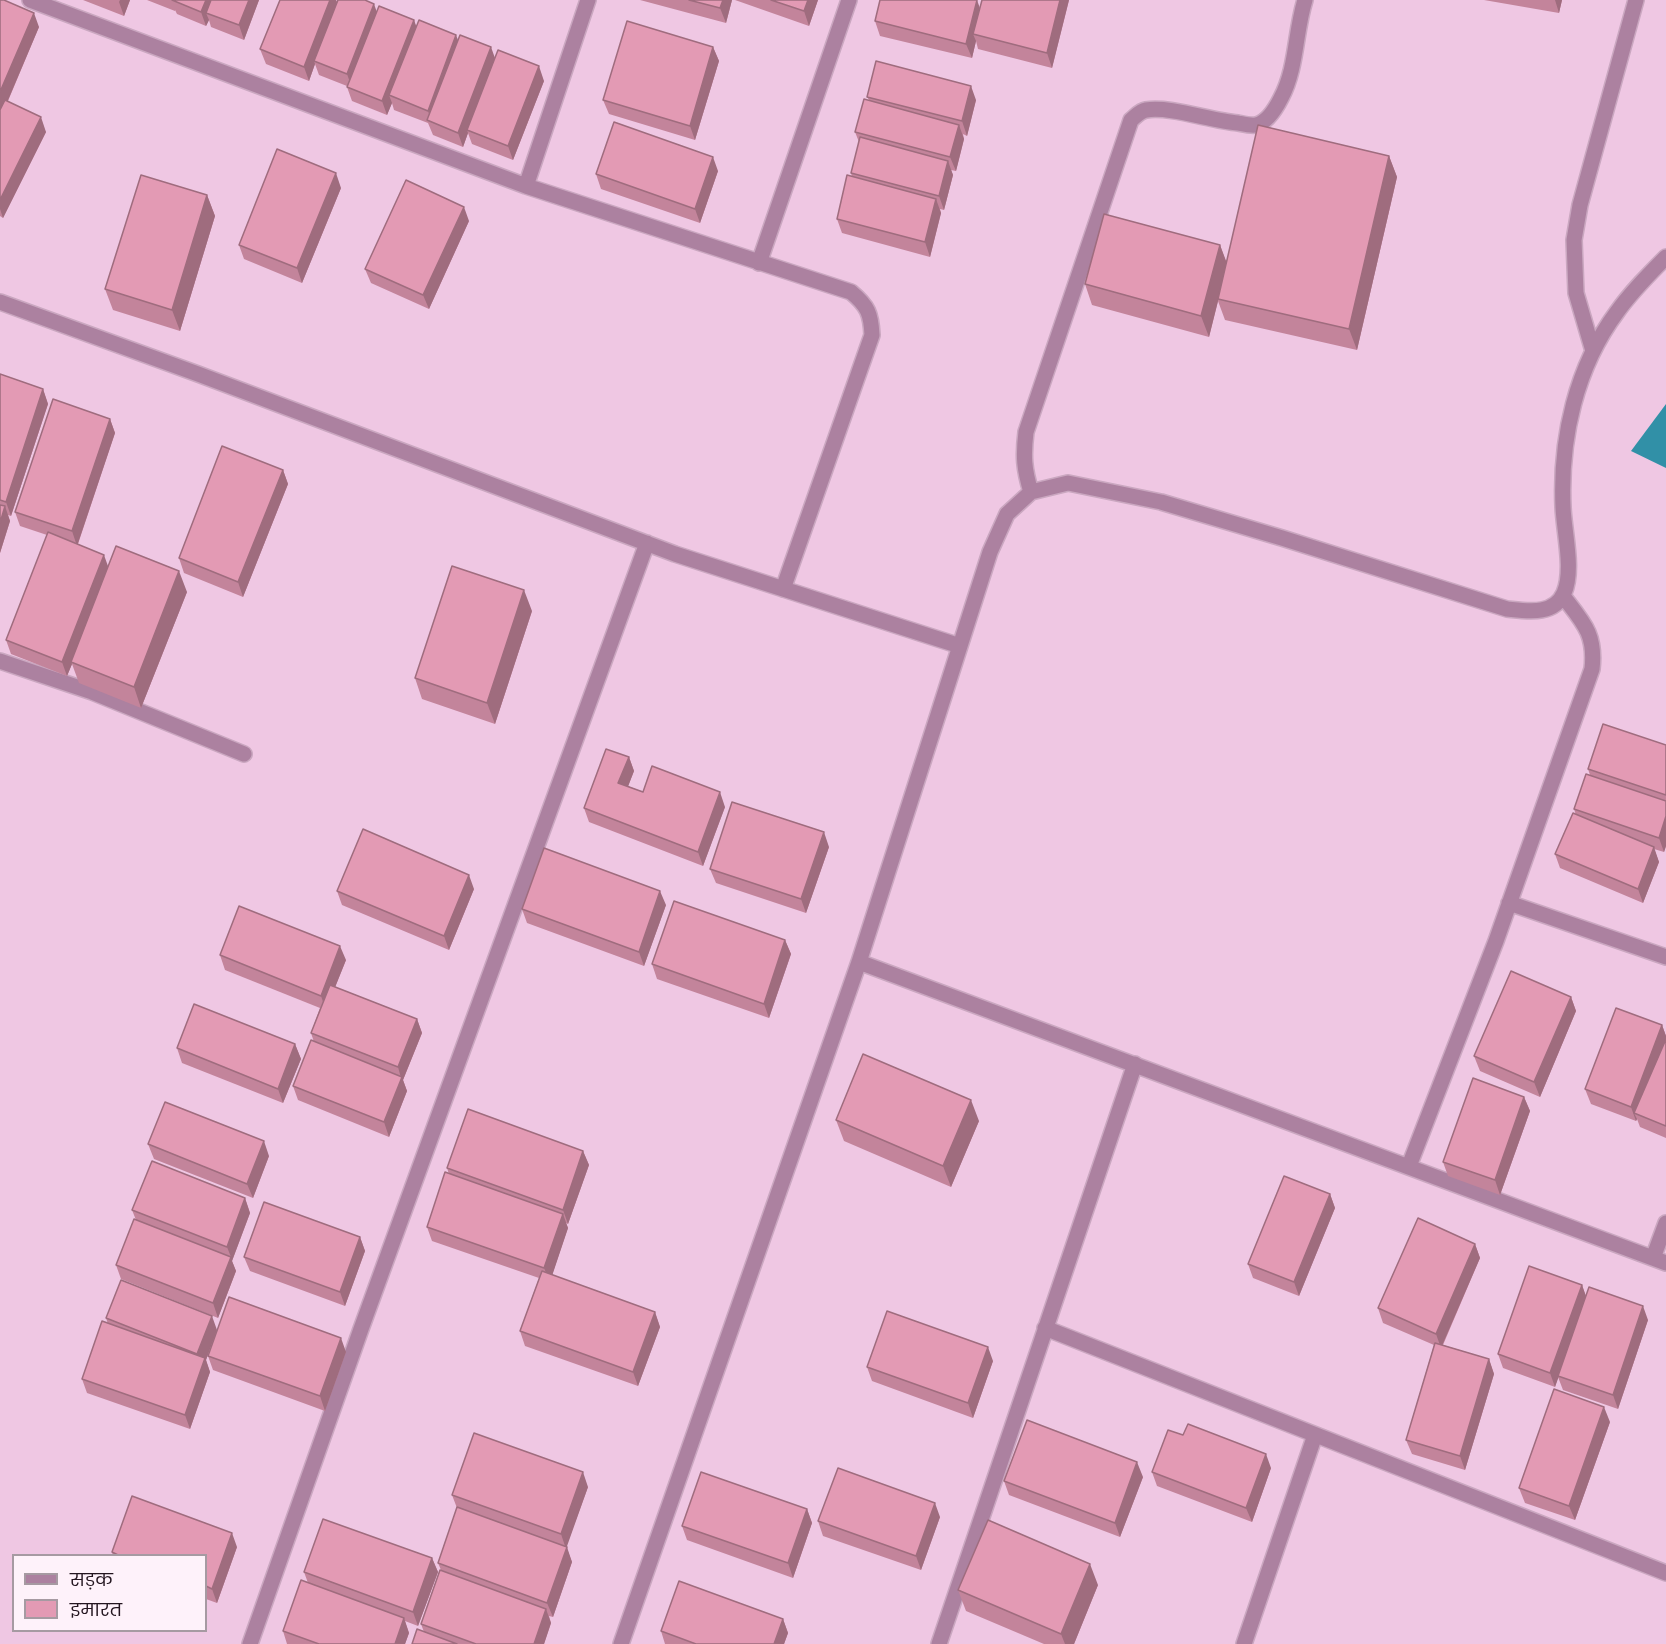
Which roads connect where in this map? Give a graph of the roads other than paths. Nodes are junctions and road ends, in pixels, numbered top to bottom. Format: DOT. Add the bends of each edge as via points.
graph roads {
  1 [pos="30,0"];
  2 [pos="588,0"];
  3 [pos="849,0"];
  4 [pos="1305,0"];
  5 [pos="1636,0"];
  6 [pos="526,186"];
  7 [pos="1666,257"];
  8 [pos="759,262"];
  9 [pos="0,302"];
  10 [pos="1593,351"];
  11 [pos="1031,492"];
  12 [pos="647,543"];
  13 [pos="783,589"];
  14 [pos="1563,596"];
  15 [pos="960,646"];
  16 [pos="0,661"];
  17 [pos="244,754"];
  18 [pos="1509,903"];
  19 [pos="1666,957"];
  20 [pos="859,962"];
  21 [pos="1135,1064"];
  22 [pos="1409,1166"];
  23 [pos="1666,1222"];
  24 [pos="1660,1261"];
  25 [pos="1045,1328"];
  26 [pos="1315,1435"];
  27 [pos="1666,1573"];
  28 [pos="250,1644"];
  29 [pos="621,1644"];
  30 [pos="939,1644"];
  31 [pos="1244,1644"];
  1 -- 6 [label="street"];
  2 -- 6 [label="street"];
  3 -- 8 [label="street"];
  4 -- 11 [label="street" via="1298,43 1282,96 1269,117 1256,125 1146,110 1131,120 1026,432 1023,457"];
  5 -- 10 [label="street" via="1574,240 1576,293"];
  6 -- 8 [label="street"];
  7 -- 10 [label="street" via="1617,312"];
  8 -- 13 [label="street" via="851,292 871,316 872,335"];
  9 -- 12 [label="street"];
  10 -- 14 [label="street" via="1580,378 1565,452 1563,505 1568,579"];
  11 -- 14 [label="street" via="1068,483 1161,502 1508,609 1549,609"];
  11 -- 15 [label="street" via="1007,514 990,552"];
  12 -- 13 [label="street"];
  12 -- 28 [label="street"];
  13 -- 15 [label="street"];
  14 -- 18 [label="street" via="1586,627 1594,652 1592,669"];
  15 -- 20 [label="street"];
  16 -- 17 [label="street" via="92,692"];
  18 -- 19 [label="street"];
  18 -- 22 [label="street"];
  20 -- 21 [label="street"];
  20 -- 29 [label="street"];
  21 -- 22 [label="street"];
  21 -- 25 [label="street"];
  22 -- 24 [label="street"];
  23 -- 24 [label="street"];
  25 -- 26 [label="street"];
  25 -- 30 [label="street"];
  26 -- 27 [label="street"];
  26 -- 31 [label="street"];
}
